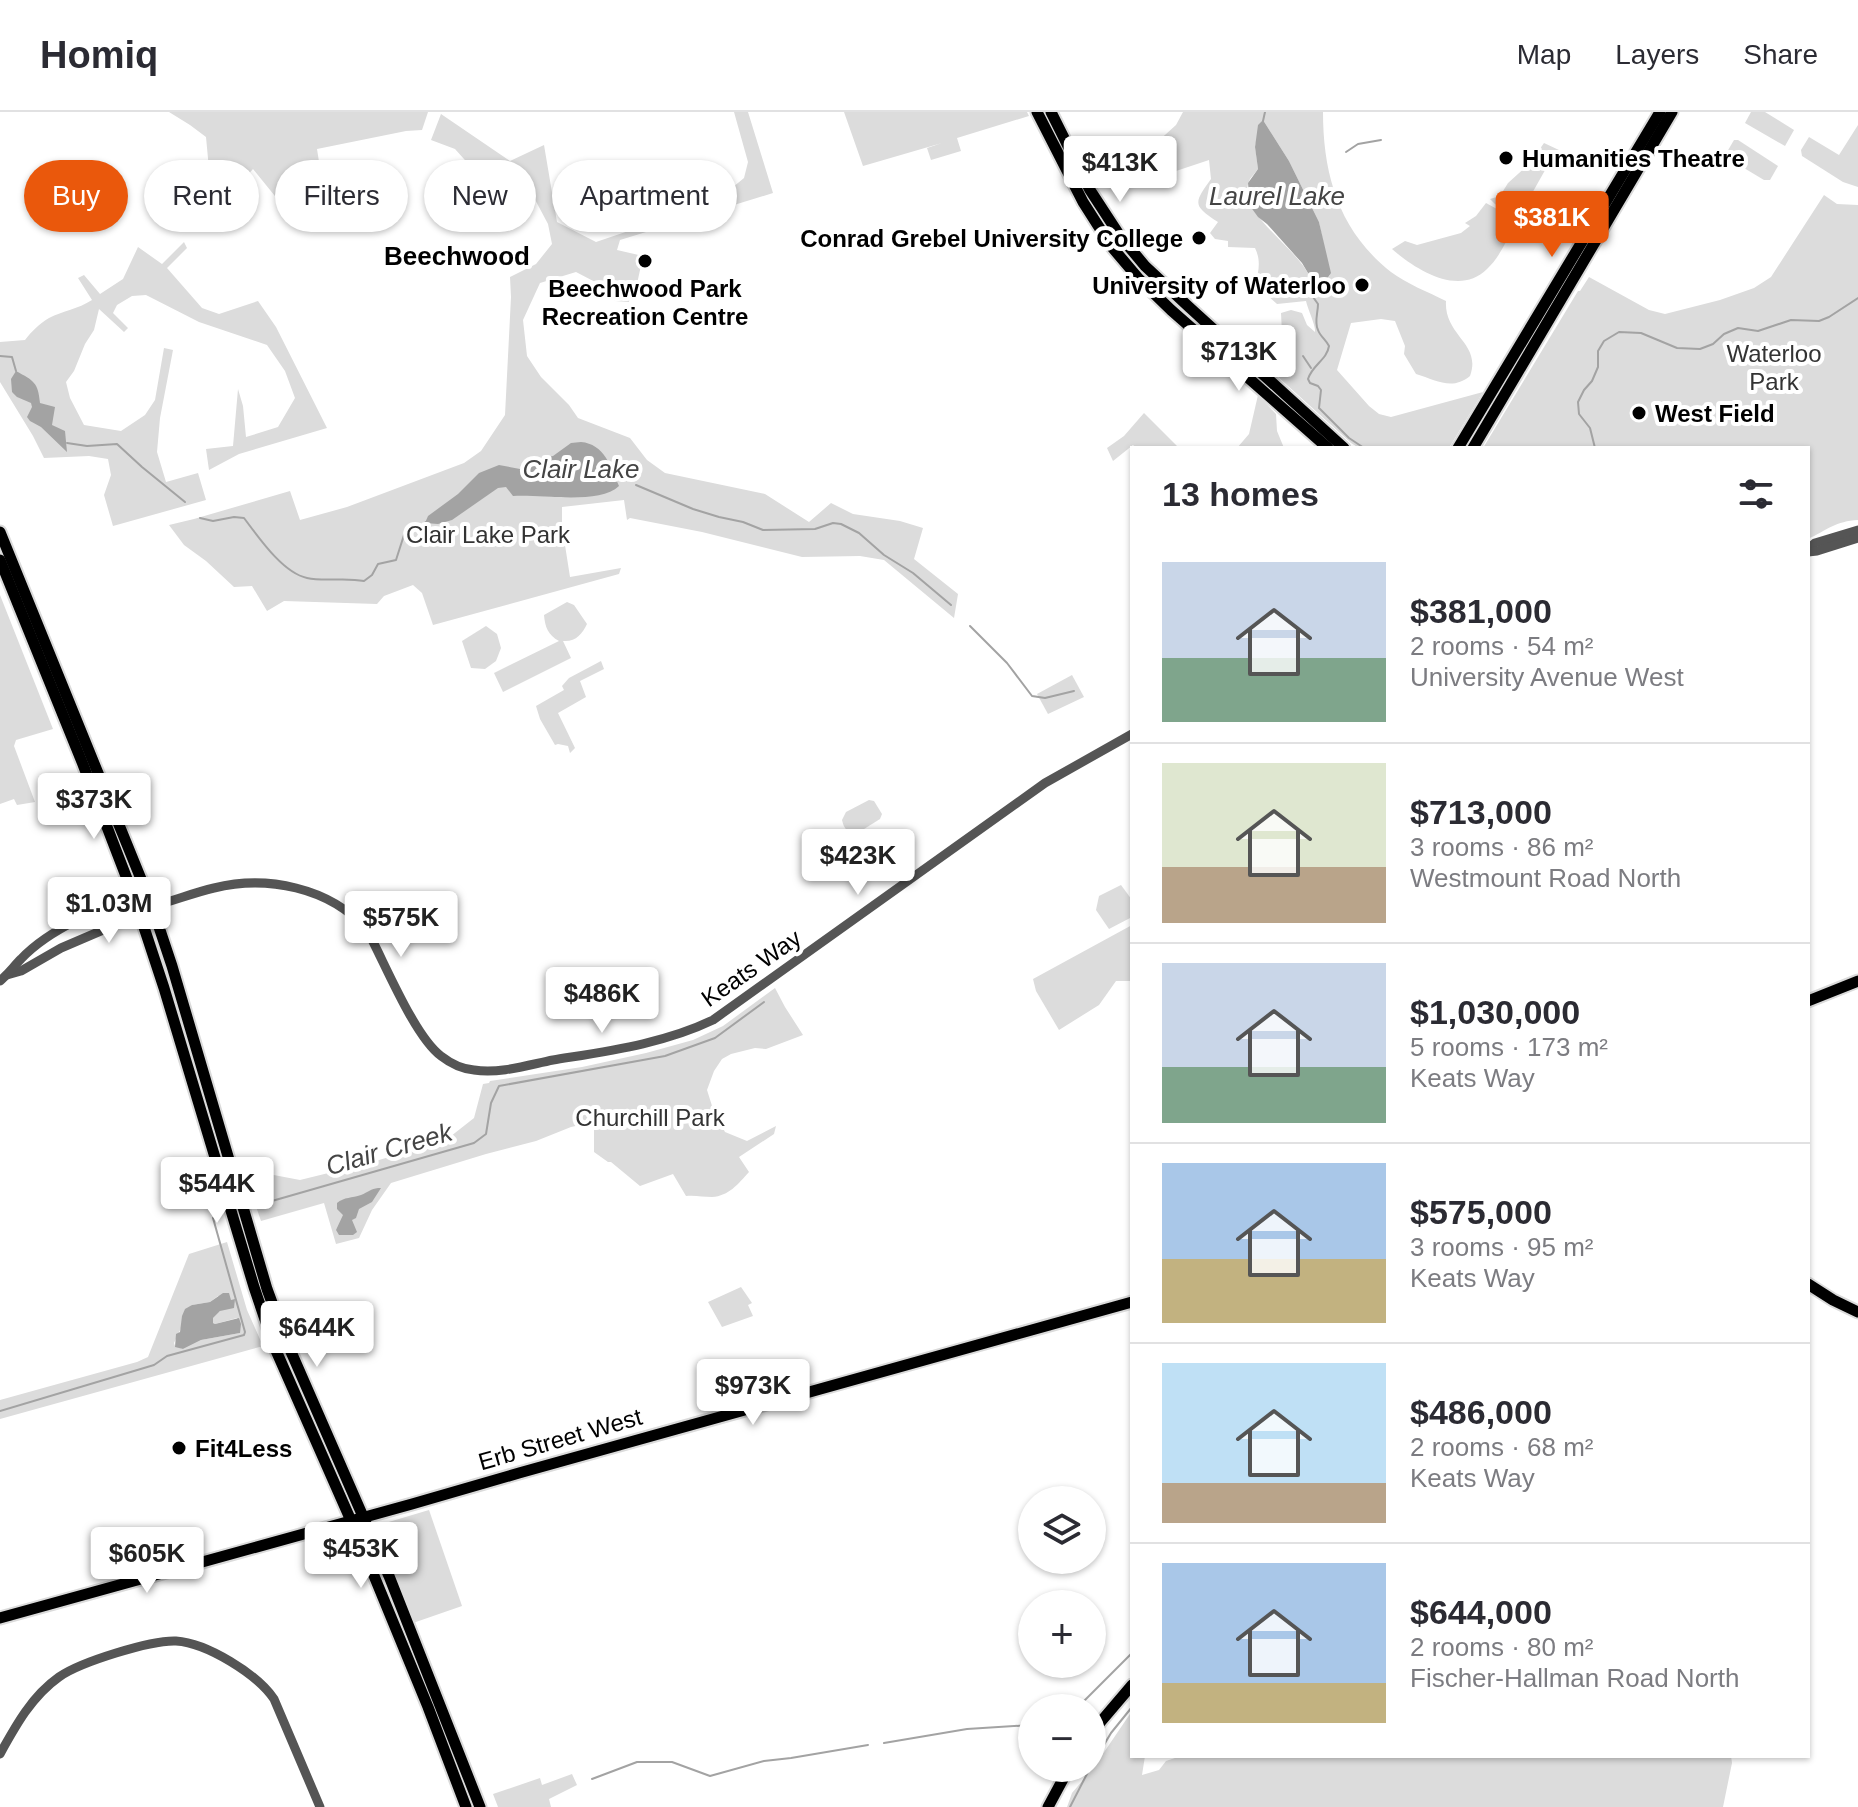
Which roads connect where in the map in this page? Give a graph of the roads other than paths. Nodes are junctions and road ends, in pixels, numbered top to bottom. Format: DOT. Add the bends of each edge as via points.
graph roads {
  1 [pos="1037,112"];
  2 [pos="1051,112"];
  3 [pos="1660,112"];
  4 [pos="1672,112"];
  5 [pos="1326,446"];
  6 [pos="1342,446"];
  7 [pos="1459,446"];
  8 [pos="1474,446"];
  9 [pos="1858,530"];
  10 [pos="0,532"];
  11 [pos="1858,538"];
  12 [pos="1810,548"];
  13 [pos="1810,550"];
  14 [pos="0,560"];
  15 [pos="1130,735"];
  16 [pos="152,906"];
  17 [pos="139,909"];
  18 [pos="4,978"];
  19 [pos="1858,981"];
  20 [pos="1810,1000"];
  21 [pos="1810,1285"];
  22 [pos="1130,1303"];
  23 [pos="1858,1312"];
  24 [pos="364,1517"];
  25 [pos="351,1520"];
  26 [pos="0,1618"];
  27 [pos="1130,1687"];
  28 [pos="1106,1716"];
  29 [pos="0,1754"];
  30 [pos="1061,1782"];
  31 [pos="320,1807"];
  32 [pos="466,1807"];
  33 [pos="480,1807"];
  34 [pos="1048,1807"];
  1 -- 5 [label="main road" via="1083,202 1139,279"];
  2 -- 6 [label="main road" via="1090,190 1145,266"];
  3 -- 7 [label="main road"];
  4 -- 8 [label="main road"];
  9 -- 12 [label="street"];
  10 -- 16 [label="main road"];
  11 -- 13 [label="street"];
  14 -- 17 [label="main road"];
  15 -- 16 [label="street, Keats Way" via="1045,783 713,1020 630,1047 503,1070 462,1068 431,1048 367,930 307,889 237,884"];
  16 -- 17 [label="street, Keats Way"];
  16 -- 24 [label="main road" via="267,1289"];
  17 -- 18 [label="street, Keats Way"];
  17 -- 18 [label="street, Keats Way" via="79,919 22,957"];
  17 -- 25 [label="main road" via="259,1303"];
  19 -- 20 [label="main road"];
  21 -- 23 [label="main road"];
  22 -- 24 [label="main road, Erb Street West"];
  24 -- 25 [label="main road, Erb Street West"];
  24 -- 33 [label="main road"];
  25 -- 26 [label="main road, Erb Street West"];
  25 -- 32 [label="main road"];
  27 -- 28 [label="main road"];
  29 -- 31 [label="street" via="30,1705 60,1677 96,1659 176,1641 208,1651 266,1687"];
  30 -- 34 [label="main road"];
}
